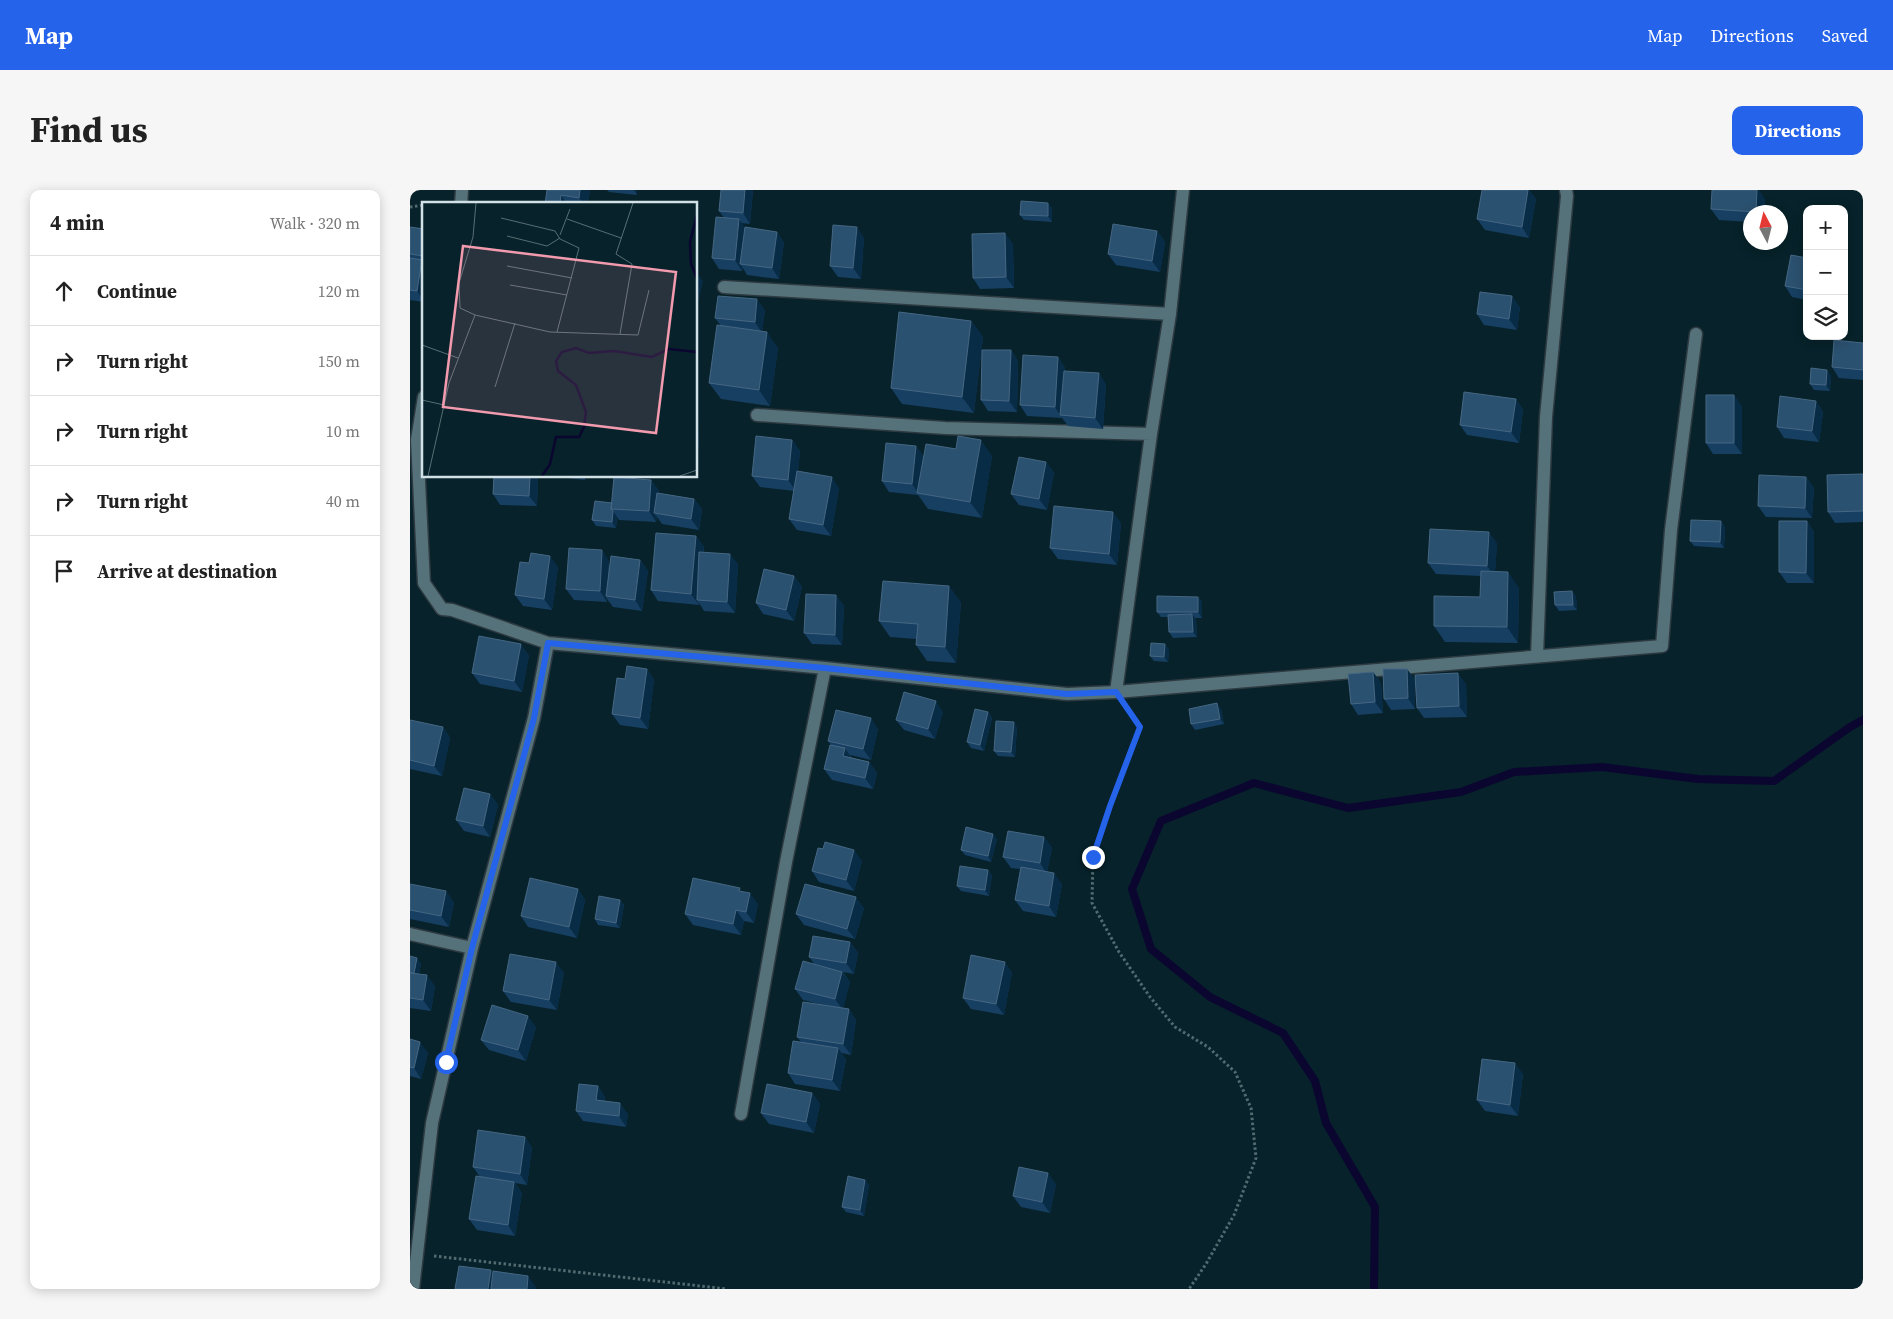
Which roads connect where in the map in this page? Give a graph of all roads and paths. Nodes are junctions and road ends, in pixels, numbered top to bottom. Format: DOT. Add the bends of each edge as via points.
graph roads {
  1 [pos="1183,190"];
  2 [pos="1566,190"];
  3 [pos="724,287"];
  4 [pos="1170,314"];
  5 [pos="1696,334"];
  6 [pos="422,410"];
  7 [pos="757,416"];
  8 [pos="1151,434"];
  9 [pos="548,643"];
  10 [pos="1536,656"];
  11 [pos="825,668"];
  12 [pos="1116,692"];
  13 [pos="410,934"];
  14 [pos="472,948"];
  15 [pos="741,1114"];
  16 [pos="416,1254"];
  17 [pos="412,1281"];
  18 [pos="728,1289"];
  19 [pos="1189,1289"];
  1 -- 4 [label="street"];
  2 -- 10 [label="street" via="1546,417"];
  3 -- 4 [label="street"];
  4 -- 8 [label="street"];
  5 -- 10 [label="street" via="1671,530 1662,646"];
  6 -- 9 [label="street" via="417,440 424,583 442,609"];
  7 -- 8 [label="street" via="945,428"];
  8 -- 12 [label="street"];
  9 -- 11 [label="street"];
  9 -- 14 [label="street" via="534,718"];
  10 -- 12 [label="street"];
  11 -- 12 [label="street" via="1067,694"];
  11 -- 15 [label="street"];
  12 -- 19 [label="path" via="1140,727 1093,857 1092,903 1119,952 1175,1027 1208,1047 1235,1072 1252,1118 1256,1158 1234,1215"];
  13 -- 14 [label="street"];
  14 -- 16 [label="street" via="432,1123"];
  16 -- 17 [label="street"];
  16 -- 18 [label="path"];
}
